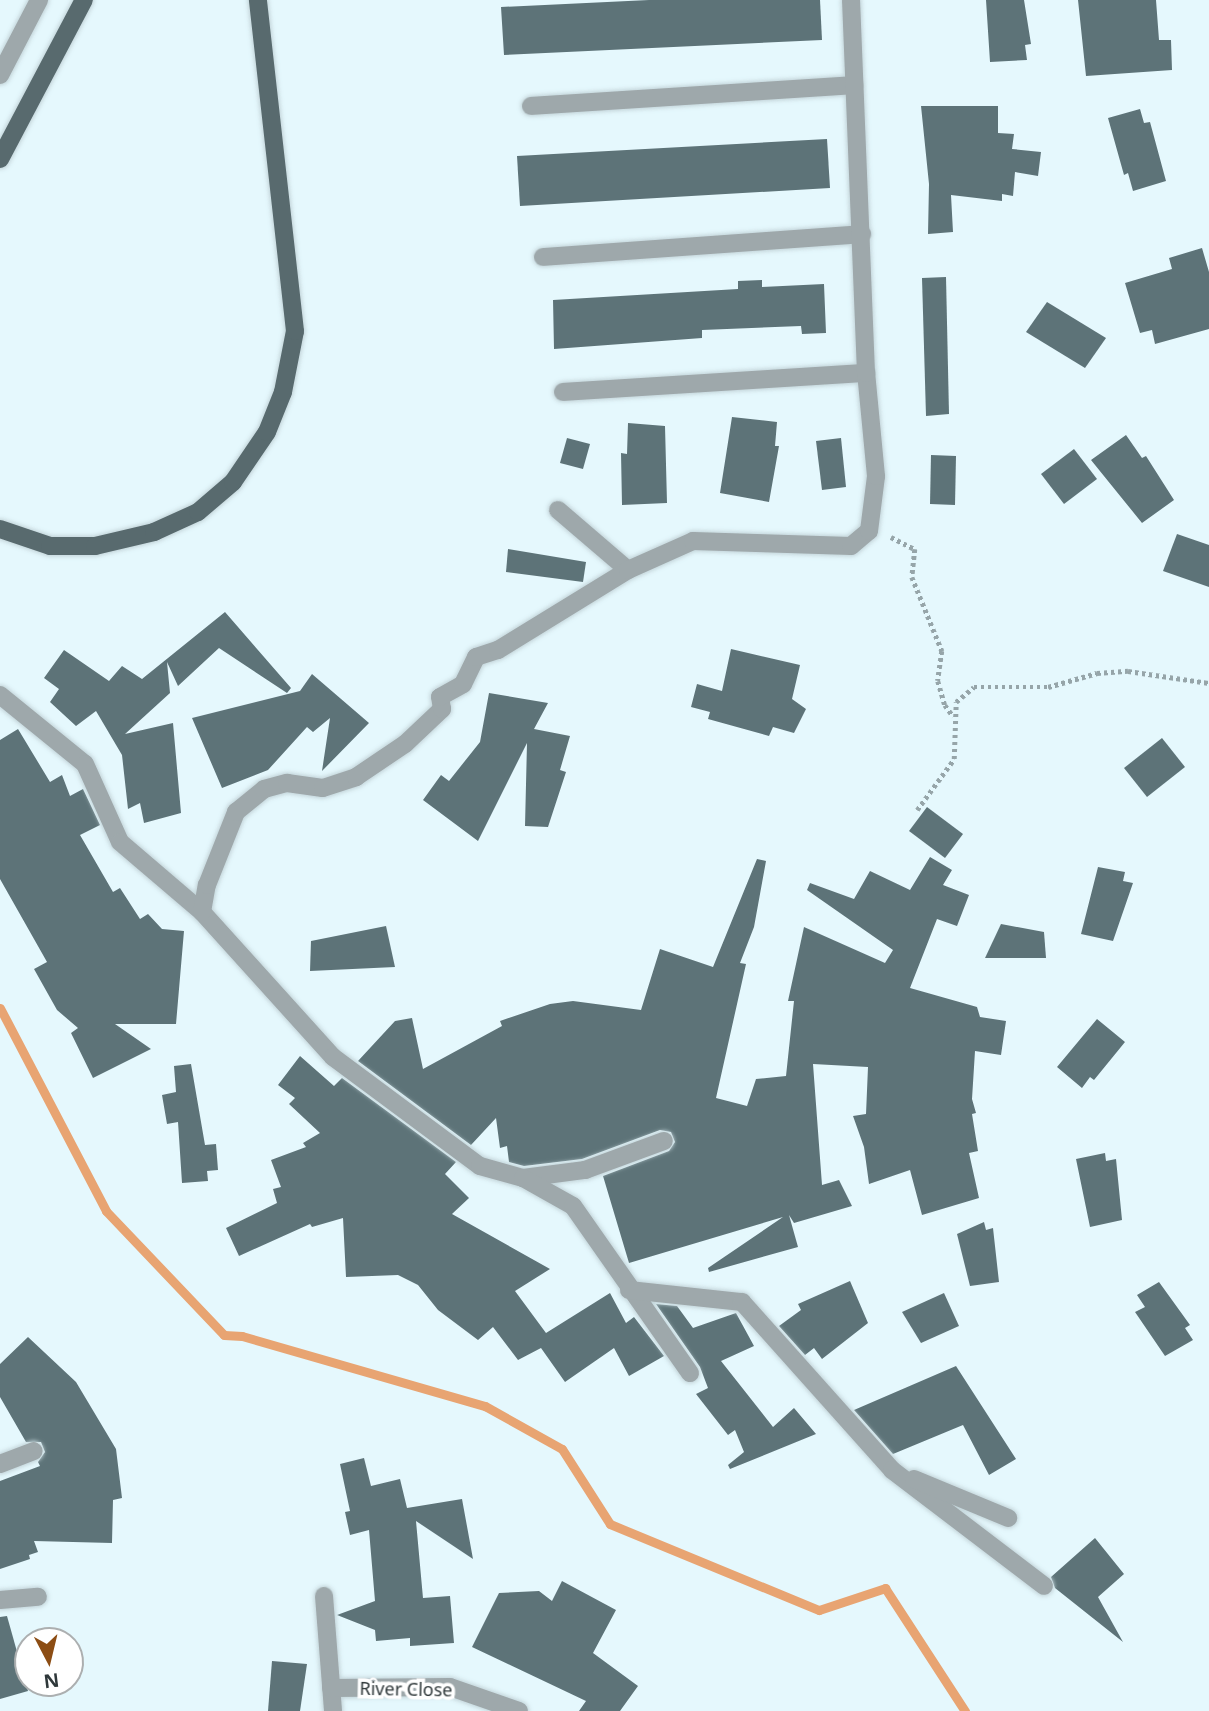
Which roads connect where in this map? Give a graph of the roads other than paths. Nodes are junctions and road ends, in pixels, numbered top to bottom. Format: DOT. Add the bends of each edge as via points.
graph roads {
  1 [pos="39,0"];
  2 [pos="84,0"];
  3 [pos="258,0"];
  4 [pos="851,0"];
  5 [pos="0,75"];
  6 [pos="854,85"];
  7 [pos="531,106"];
  8 [pos="0,159"];
  9 [pos="862,234"];
  10 [pos="543,257"];
  11 [pos="866,373"];
  12 [pos="563,392"];
  13 [pos="558,510"];
  14 [pos="0,529"];
  15 [pos="628,569"];
  16 [pos="0,695"];
  17 [pos="202,912"];
  18 [pos="664,1141"];
  19 [pos="523,1178"];
  20 [pos="629,1290"];
  21 [pos="690,1373"];
  22 [pos="34,1451"];
  23 [pos="0,1464"];
  24 [pos="892,1470"];
  25 [pos="1008,1518"];
  26 [pos="1044,1586"];
  27 [pos="324,1596"];
  28 [pos="38,1597"];
  29 [pos="0,1600"];
  30 [pos="331,1688"];
  31 [pos="332,1711"];
  32 [pos="519,1711"];
  1 -- 5 [label="street"];
  2 -- 8 [label="main road"];
  3 -- 14 [label="main road" via="295,331 283,393 267,432 233,482 198,512 154,532 95,546 50,546"];
  4 -- 6 [label="street"];
  6 -- 7 [label="street"];
  6 -- 9 [label="street"];
  9 -- 10 [label="street"];
  9 -- 11 [label="street"];
  11 -- 12 [label="street" via="709,379"];
  11 -- 15 [label="street" via="876,476 869,531 851,546 694,541"];
  13 -- 15 [label="street"];
  15 -- 17 [label="street" via="498,650 476,657 463,684 440,697 442,709 404,744 356,777 323,788 287,783 264,789 236,812 207,885"];
  16 -- 17 [label="street" via="85,764 120,842"];
  17 -- 19 [label="street" via="333,1057 480,1166"];
  18 -- 19 [label="street" via="585,1170"];
  19 -- 20 [label="street" via="573,1206"];
  20 -- 21 [label="street"];
  20 -- 24 [label="street" via="742,1302"];
  22 -- 23 [label="street"];
  24 -- 25 [label="street"];
  24 -- 26 [label="street"];
  27 -- 30 [label="street"];
  28 -- 29 [label="street"];
  30 -- 31 [label="street"];
  30 -- 32 [label="street, River Close" via="450,1687"];
}
